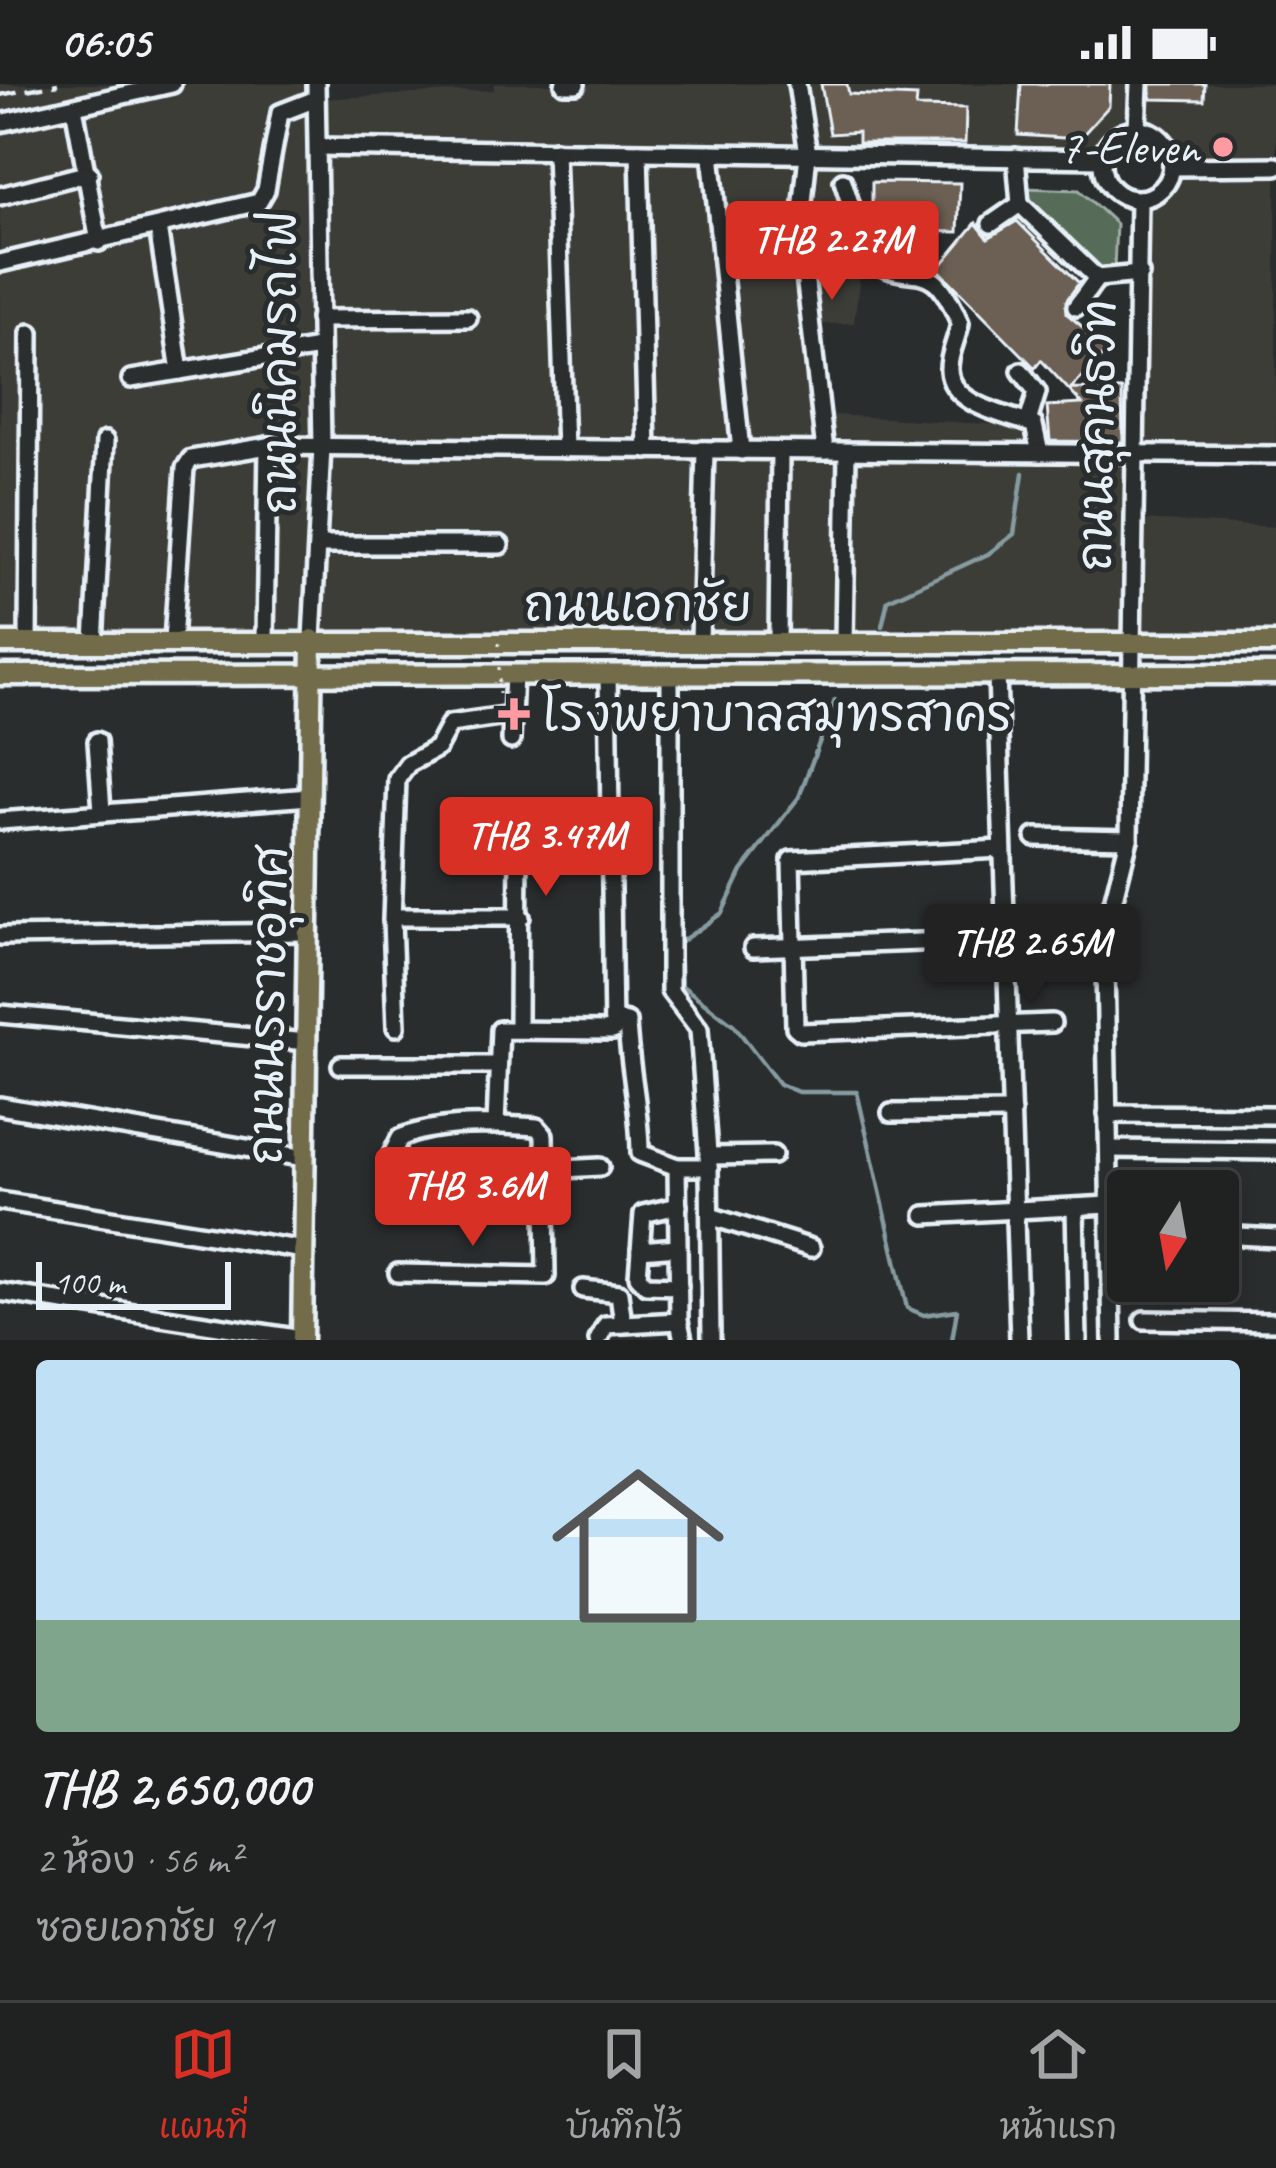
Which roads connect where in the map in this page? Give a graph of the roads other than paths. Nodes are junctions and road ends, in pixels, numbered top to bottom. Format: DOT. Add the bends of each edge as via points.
graph roads {
  1 [pos="172,84"];
  2 [pos="564,84"];
  3 [pos="576,84"];
  4 [pos="797,84"];
  5 [pos="1139,84"];
  6 [pos="316,91"];
  7 [pos="74,107"];
  8 [pos="0,123"];
  9 [pos="1137,129"];
  10 [pos="317,147"];
  11 [pos="556,150"];
  12 [pos="639,152"];
  13 [pos="710,153"];
  14 [pos="808,154"];
  15 [pos="1016,158"];
  16 [pos="1102,159"];
  17 [pos="1276,166"];
  18 [pos="1172,167"];
  19 [pos="89,173"];
  20 [pos="843,181"];
  21 [pos="0,196"];
  22 [pos="1139,199"];
  23 [pos="1020,204"];
  24 [pos="991,224"];
  25 [pos="158,227"];
  26 [pos="99,242"];
  27 [pos="0,263"];
  28 [pos="1140,274"];
  29 [pos="1097,278"];
  30 [pos="1076,307"];
  31 [pos="468,317"];
  32 [pos="319,319"];
  33 [pos="30,333"];
  34 [pos="319,348"];
  35 [pos="180,371"];
  36 [pos="1021,371"];
  37 [pos="131,380"];
  38 [pos="1028,422"];
  39 [pos="104,441"];
  40 [pos="268,446"];
  41 [pos="322,447"];
  42 [pos="565,449"];
  43 [pos="647,450"];
  44 [pos="705,450"];
  45 [pos="741,451"];
  46 [pos="780,451"];
  47 [pos="825,452"];
  48 [pos="847,452"];
  49 [pos="1040,453"];
  50 [pos="1136,454"];
  51 [pos="1276,455"];
  52 [pos="500,544"];
  53 [pos="319,545"];
  54 [pos="313,639"];
  55 [pos="265,640"];
  56 [pos="173,641"];
  57 [pos="700,641"];
  58 [pos="778,641"];
  59 [pos="844,641"];
  60 [pos="1132,642"];
  61 [pos="28,643"];
  62 [pos="94,643"];
  63 [pos="1276,643"];
  64 [pos="0,644"];
  65 [pos="608,673"];
  66 [pos="1135,673"];
  67 [pos="312,674"];
  68 [pos="514,674"];
  69 [pos="670,674"];
  70 [pos="997,674"];
  71 [pos="1276,674"];
  72 [pos="0,675"];
  73 [pos="512,715"];
  74 [pos="511,740"];
  75 [pos="97,741"];
  76 [pos="310,797"];
  77 [pos="102,811"];
  78 [pos="0,821"];
  79 [pos="494,830"];
  80 [pos="1035,837"];
  81 [pos="1129,839"];
  82 [pos="1001,849"];
  83 [pos="392,917"];
  84 [pos="521,917"];
  85 [pos="308,932"];
  86 [pos="0,936"];
  87 [pos="1004,939"];
  88 [pos="753,948"];
  89 [pos="791,948"];
  90 [pos="0,1014"];
  91 [pos="614,1019"];
  92 [pos="1052,1023"];
  93 [pos="1006,1026"];
  94 [pos="396,1027"];
  95 [pos="518,1027"];
  96 [pos="307,1042"];
  97 [pos="341,1065"];
  98 [pos="498,1065"];
  99 [pos="0,1106"];
  100 [pos="1012,1112"];
  101 [pos="891,1113"];
  102 [pos="1107,1114"];
  103 [pos="1276,1114"];
  104 [pos="496,1124"];
  105 [pos="1109,1150"];
  106 [pos="1276,1151"];
  107 [pos="392,1154"];
  108 [pos="773,1155"];
  109 [pos="305,1158"];
  110 [pos="709,1161"];
  111 [pos="600,1167"];
  112 [pos="677,1167"];
  113 [pos="544,1169"];
  114 [pos="1109,1170"];
  115 [pos="0,1201"];
  116 [pos="1107,1205"];
  117 [pos="678,1206"];
  118 [pos="1075,1207"];
  119 [pos="1016,1209"];
  120 [pos="926,1215"];
  121 [pos="710,1216"];
  122 [pos="1239,1236"];
  123 [pos="1276,1238"];
  124 [pos="679,1247"];
  125 [pos="811,1248"];
  126 [pos="304,1250"];
  127 [pos="640,1250"];
  128 [pos="398,1273"];
  129 [pos="679,1286"];
  130 [pos="584,1289"];
  131 [pos="0,1292"];
  132 [pos="1111,1302"];
  133 [pos="1144,1320"];
  134 [pos="680,1321"];
  135 [pos="1276,1322"];
  136 [pos="623,1324"];
  137 [pos="302,1340"];
  138 [pos="598,1340"];
  139 [pos="683,1340"];
  140 [pos="712,1340"];
  141 [pos="1019,1340"];
  142 [pos="1078,1340"];
  143 [pos="1112,1340"];
  1 -- 7 [label="street"];
  2 -- 3 [label="street"];
  4 -- 14 [label="street"];
  5 -- 9 [label="street"];
  6 -- 10 [label="street, ถนนนิคมรถไฟ"];
  6 -- 25 [label="street" via="280,113 259,202"];
  7 -- 8 [label="street"];
  7 -- 19 [label="street"];
  9 -- 16 [label="street" via="1114,137"];
  9 -- 18 [label="street" via="1162,139"];
  10 -- 11 [label="street"];
  10 -- 32 [label="street, ถนนนิคมรถไฟ"];
  11 -- 12 [label="street"];
  11 -- 42 [label="street"];
  12 -- 13 [label="street"];
  12 -- 43 [label="street"];
  13 -- 14 [label="street"];
  13 -- 45 [label="street"];
  14 -- 15 [label="street"];
  14 -- 47 [label="street" via="800,230"];
  15 -- 16 [label="street"];
  15 -- 23 [label="street"];
  16 -- 22 [label="street" via="1111,188"];
  17 -- 18 [label="street"];
  18 -- 22 [label="street" via="1161,190"];
  19 -- 21 [label="street"];
  19 -- 26 [label="street"];
  20 -- 38 [label="street" via="868,260 929,275 942,286 961,322 949,369 962,394"];
  22 -- 28 [label="street, ถนนสุคนธวิท"];
  23 -- 24 [label="street"];
  23 -- 29 [label="street"];
  25 -- 26 [label="street"];
  25 -- 35 [label="street"];
  26 -- 27 [label="street"];
  28 -- 29 [label="street"];
  28 -- 50 [label="street, ถนนสุคนธวิท"];
  29 -- 30 [label="street"];
  31 -- 32 [label="street"];
  32 -- 34 [label="street, ถนนนิคมรถไฟ"];
  33 -- 61 [label="street"];
  34 -- 35 [label="street"];
  34 -- 41 [label="street, ถนนนิคมรถไฟ"];
  35 -- 37 [label="street"];
  36 -- 38 [label="street" via="1037,392"];
  38 -- 49 [label="street" via="1037,428"];
  39 -- 62 [label="street"];
  40 -- 41 [label="street"];
  40 -- 55 [label="street"];
  40 -- 56 [label="street" via="185,464"];
  41 -- 42 [label="street"];
  41 -- 53 [label="street, ถนนนิคมรถไฟ"];
  42 -- 43 [label="street"];
  43 -- 44 [label="street"];
  44 -- 45 [label="street"];
  44 -- 57 [label="street"];
  45 -- 46 [label="street"];
  46 -- 47 [label="street"];
  46 -- 58 [label="street"];
  47 -- 48 [label="street"];
  48 -- 49 [label="street"];
  48 -- 59 [label="street"];
  49 -- 50 [label="street"];
  50 -- 51 [label="street"];
  50 -- 60 [label="street, ถนนสุคนธวิท"];
  52 -- 53 [label="street"];
  53 -- 54 [label="street, ถนนนิคมรถไฟ"];
  54 -- 55 [label="main road, ถนนเอกชัย"];
  54 -- 57 [label="main road, ถนนเอกชัย"];
  54 -- 67 [label="main road, ถนนนรราชอุทิศ"];
  55 -- 56 [label="main road, ถนนเอกชัย"];
  56 -- 62 [label="main road, ถนนเอกชัย"];
  57 -- 58 [label="main road, ถนนเอกชัย"];
  58 -- 59 [label="main road, ถนนเอกชัย"];
  59 -- 60 [label="main road, ถนนเอกชัย"];
  60 -- 63 [label="main road, ถนนเอกชัย"];
  60 -- 66 [label="street, ถนนสุคนธวิท"];
  61 -- 62 [label="main road, ถนนเอกชัย"];
  61 -- 64 [label="main road, ถนนเอกชัย"];
  65 -- 68 [label="main road, ถนนเอกชัย"];
  65 -- 69 [label="main road, ถนนเอกชัย"];
  65 -- 91 [label="street"];
  66 -- 70 [label="main road, ถนนเอกชัย"];
  66 -- 71 [label="main road, ถนนเอกชัย"];
  66 -- 81 [label="street, ถนนสุคนธวิท"];
  67 -- 68 [label="main road, ถนนเอกชัย"];
  67 -- 72 [label="main road, ถนนเอกชัย"];
  67 -- 76 [label="main road, ถนนนรราชอุทิศ"];
  68 -- 73 [label="street"];
  69 -- 70 [label="main road, ถนนเอกชัย"];
  69 -- 110 [label="street" via="670,991 699,1029"];
  70 -- 82 [label="street"];
  73 -- 74 [label="street"];
  73 -- 83 [label="street" via="450,724 437,748 398,778"];
  75 -- 77 [label="street"];
  76 -- 77 [label="street"];
  76 -- 85 [label="main road, ถนนนรราชอุทิศ"];
  77 -- 78 [label="street"];
  79 -- 84 [label="street" via="519,833"];
  80 -- 81 [label="street"];
  81 -- 102 [label="street, ถนนสุคนธวิท" via="1106,965"];
  82 -- 87 [label="street"];
  82 -- 89 [label="street" via="791,860"];
  83 -- 84 [label="street"];
  83 -- 94 [label="street"];
  84 -- 95 [label="street"];
  85 -- 86 [label="street"];
  85 -- 96 [label="main road, ถนนนรราชอุทิศ"];
  87 -- 89 [label="street"];
  87 -- 93 [label="street"];
  88 -- 89 [label="street"];
  89 -- 93 [label="street" via="797,1030"];
  90 -- 96 [label="street"];
  91 -- 95 [label="street" via="614,1030"];
  91 -- 112 [label="street" via="626,1022 640,1153"];
  92 -- 93 [label="street"];
  93 -- 100 [label="street"];
  95 -- 98 [label="street" via="500,1030"];
  96 -- 109 [label="main road, ถนนนรราชอุทิศ"];
  97 -- 98 [label="street"];
  98 -- 104 [label="street"];
  99 -- 109 [label="street"];
  100 -- 101 [label="street"];
  100 -- 119 [label="street"];
  102 -- 103 [label="street"];
  102 -- 105 [label="street, ถนนสุคนธวิท"];
  104 -- 107 [label="street" via="408,1135"];
  104 -- 113 [label="street" via="543,1129"];
  105 -- 106 [label="street"];
  105 -- 114 [label="street, ถนนสุคนธวิท"];
  108 -- 110 [label="street"];
  109 -- 126 [label="main road, ถนนนรราชอุทิศ"];
  110 -- 112 [label="street"];
  110 -- 121 [label="street"];
  111 -- 113 [label="street"];
  112 -- 117 [label="street"];
  113 -- 128 [label="street" via="546,1276"];
  115 -- 126 [label="street"];
  116 -- 118 [label="street"];
  117 -- 124 [label="street"];
  117 -- 127 [label="street" via="644,1212"];
  118 -- 119 [label="street"];
  118 -- 142 [label="street"];
  119 -- 120 [label="street"];
  119 -- 141 [label="street"];
  121 -- 125 [label="street"];
  121 -- 140 [label="street"];
  122 -- 123 [label="street"];
  124 -- 127 [label="street"];
  124 -- 129 [label="street"];
  126 -- 137 [label="main road, ถนนนรราชอุทิศ"];
  127 -- 129 [label="street" via="640,1282"];
  129 -- 134 [label="street"];
  130 -- 136 [label="street" via="616,1291"];
  131 -- 137 [label="street"];
  132 -- 143 [label="street, ถนนสุคนธวิท"];
  133 -- 135 [label="street"];
  134 -- 136 [label="street"];
  134 -- 139 [label="street"];
  136 -- 138 [label="street" via="602,1328"];
}
